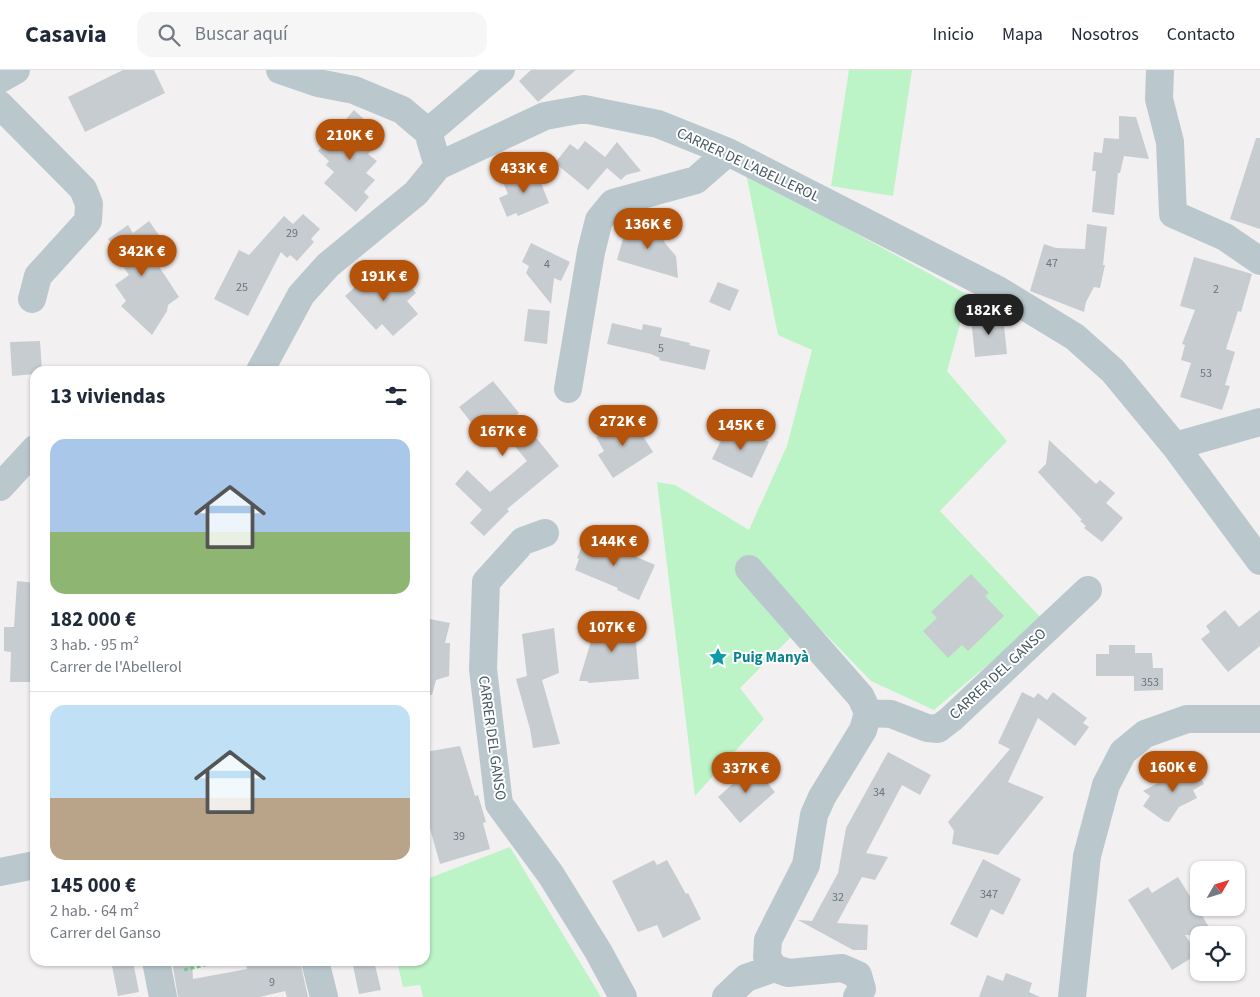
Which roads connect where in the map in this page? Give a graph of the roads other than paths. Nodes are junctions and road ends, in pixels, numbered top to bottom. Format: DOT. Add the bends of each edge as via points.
graph roads {
  1 [pos="16,70"];
  2 [pos="280,70"];
  3 [pos="501,70"];
  4 [pos="1160,70"];
  5 [pos="0,79"];
  6 [pos="0,105"];
  7 [pos="428,132"];
  8 [pos="728,152"];
  9 [pos="438,166"];
  10 [pos="1260,261"];
  11 [pos="32,299"];
  12 [pos="263,366"];
  13 [pos="568,389"];
  14 [pos="1260,422"];
  15 [pos="1175,446"];
  16 [pos="30,454"];
  17 [pos="0,487"];
  18 [pos="545,533"];
  19 [pos="1260,561"];
  20 [pos="749,569"];
  21 [pos="1088,590"];
  22 [pos="868,713"];
  23 [pos="1260,719"];
  24 [pos="30,866"];
  25 [pos="0,872"];
  26 [pos="316,966"];
  27 [pos="774,968"];
  28 [pos="324,997"];
  29 [pos="623,997"];
  30 [pos="726,997"];
  31 [pos="857,997"];
  32 [pos="1072,997"];
  1 -- 5 [label="street"];
  2 -- 7 [label="street" via="318,83 354,90 402,110"];
  3 -- 7 [label="street"];
  4 -- 10 [label="street" via="1159,99 1170,142 1173,214 1225,238"];
  6 -- 11 [label="street" via="83,189 89,204 88,221 38,276"];
  7 -- 9 [label="street"];
  8 -- 9 [label="street, CARRER DE L'ABELLEROL" via="658,124 584,109 545,116"];
  8 -- 13 [label="street" via="696,180 613,203 599,220"];
  8 -- 15 [label="street, CARRER DE L'ABELLEROL" via="998,290 1075,337 1113,371"];
  9 -- 12 [label="street, CARRER DE L'ABELLEROL" via="416,193 328,265 301,295"];
  14 -- 15 [label="street"];
  15 -- 19 [label="street, CARRER DE L'ABELLEROL"];
  16 -- 17 [label="street"];
  18 -- 29 [label="street, CARRER DEL GANSO" via="523,541 486,582 482,669 499,804 551,876"];
  20 -- 22 [label="street" via="861,697"];
  21 -- 22 [label="street, CARRER DEL GANSO" via="938,729 891,714"];
  22 -- 27 [label="street" via="863,730 814,815 806,865 768,940 766,957"];
  23 -- 32 [label="street" via="1187,719 1145,734 1123,752 1106,785 1088,856"];
  24 -- 25 [label="street"];
  26 -- 28 [label="street"];
  27 -- 30 [label="street" via="746,978"];
  27 -- 31 [label="street" via="788,973 842,968 858,975 862,989"];
}
